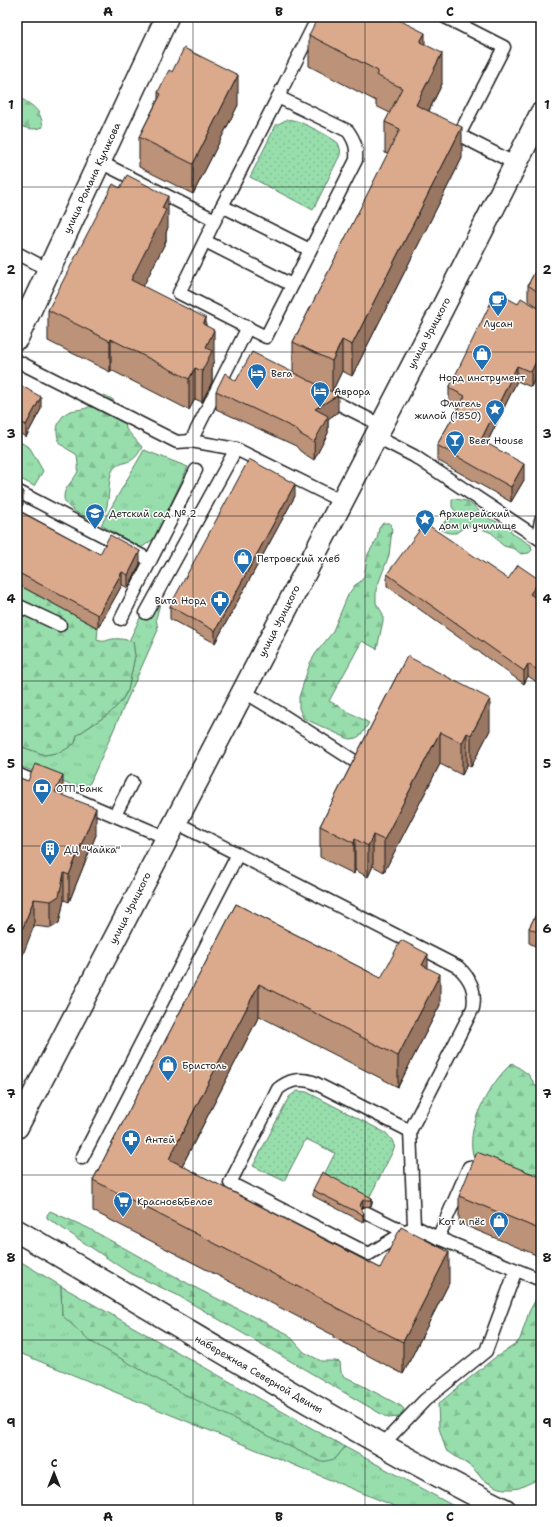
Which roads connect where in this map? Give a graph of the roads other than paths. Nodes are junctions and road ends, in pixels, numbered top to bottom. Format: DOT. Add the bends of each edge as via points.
graph roads {
  1 [pos="167,17"];
  2 [pos="318,17"];
  3 [pos="445,17"];
  4 [pos="278,96"];
  5 [pos="541,114"];
  6 [pos="100,162"];
  7 [pos="516,164"];
  8 [pos="222,206"];
  9 [pos="215,220"];
  10 [pos="205,241"];
  11 [pos="310,250"];
  12 [pos="17,253"];
  13 [pos="49,270"];
  14 [pos="292,285"];
  15 [pos="248,328"];
  16 [pos="17,338"];
  17 [pos="17,361"];
  18 [pos="317,393"];
  19 [pos="378,430"];
  20 [pos="190,441"];
  21 [pos="236,449"];
  22 [pos="196,470"];
  23 [pos="17,491"];
  24 [pos="341,502"];
  25 [pos="541,520"];
  26 [pos="539,539"];
  27 [pos="150,560"];
  28 [pos="17,605"];
  29 [pos="146,613"];
  30 [pos="121,619"];
  31 [pos="60,625"];
  32 [pos="243,691"];
  33 [pos="356,762"];
  34 [pos="17,774"];
  35 [pos="132,782"];
  36 [pos="115,815"];
  37 [pos="171,830"];
  38 [pos="238,854"];
  39 [pos="17,1127"];
  40 [pos="410,1131"];
  41 [pos="82,1158"];
  42 [pos="498,1179"];
  43 [pos="367,1213"];
  44 [pos="410,1229"];
  45 [pos="17,1231"];
  46 [pos="438,1238"];
  47 [pos="516,1270"];
  48 [pos="541,1280"];
  49 [pos="382,1445"];
  50 [pos="505,1510"];
  1 -- 6 [label="main road, улица Романа Куликова"];
  2 -- 4 [label="lane"];
  3 -- 7 [label="lane" via="504,47 459,135"];
  4 -- 8 [label="lane"];
  4 -- 11 [label="lane" via="348,132 357,151 356,160"];
  5 -- 7 [label="main road, улица Урицкого"];
  6 -- 9 [label="lane"];
  6 -- 13 [label="main road, улица Романа Куликова"];
  7 -- 19 [label="main road, улица Урицкого"];
  8 -- 9 [label="lane"];
  8 -- 11 [label="lane"];
  9 -- 10 [label="lane"];
  10 -- 14 [label="lane"];
  10 -- 15 [label="lane" via="179,292"];
  11 -- 14 [label="lane"];
  12 -- 13 [label="lane"];
  13 -- 16 [label="main road, улица Романа Куликова"];
  14 -- 15 [label="lane" via="266,337"];
  15 -- 20 [label="lane"];
  17 -- 20 [label="lane" via="177,442"];
  18 -- 19 [label="lane"];
  19 -- 24 [label="main road, улица Урицкого"];
  19 -- 26 [label="lane"];
  20 -- 21 [label="lane"];
  21 -- 24 [label="lane"];
  21 -- 29 [label="lane"];
  22 -- 27 [label="lane"];
  23 -- 27 [label="lane"];
  24 -- 32 [label="main road, улица Урицкого"];
  25 -- 26 [label="lane"];
  27 -- 30 [label="lane"];
  28 -- 31 [label="lane"];
  32 -- 33 [label="lane"];
  32 -- 37 [label="main road, улица Урицкого"];
  34 -- 36 [label="lane"];
  35 -- 36 [label="lane"];
  36 -- 37 [label="lane"];
  37 -- 38 [label="lane"];
  37 -- 39 [label="main road, улица Урицкого"];
  38 -- 40 [label="lane" via="458,968 466,975 474,992 473,1008"];
  38 -- 41 [label="lane"];
  40 -- 44 [label="lane"];
  40 -- 44 [label="lane" via="313,1082 293,1080 278,1089 230,1182 369,1254"];
  42 -- 46 [label="lane" via="469,1168"];
  43 -- 44 [label="lane"];
  44 -- 46 [label="lane"];
  45 -- 49 [label="main road, набережная Северной Двины"];
  46 -- 47 [label="lane"];
  47 -- 48 [label="lane"];
  47 -- 49 [label="lane" via="486,1351 425,1400"];
  49 -- 50 [label="main road, набережная Северной Двины"];
}
